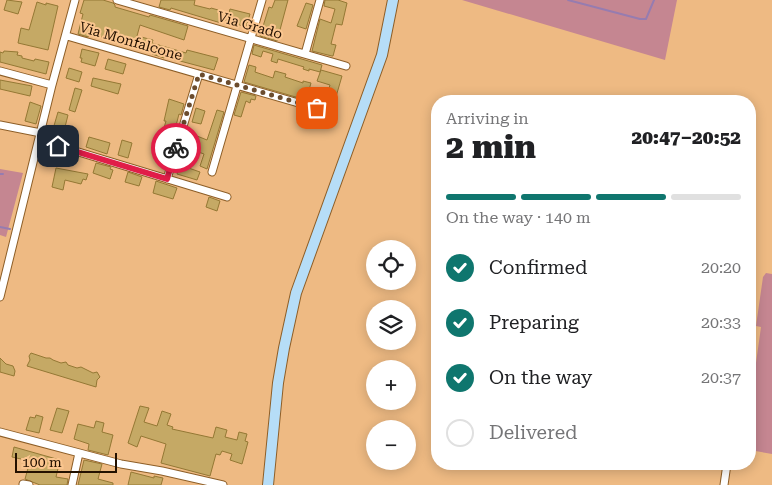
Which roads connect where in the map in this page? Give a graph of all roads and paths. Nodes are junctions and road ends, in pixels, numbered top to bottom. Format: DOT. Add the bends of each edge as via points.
graph roads {
  1 [pos="75,0"];
  2 [pos="117,0"];
  3 [pos="262,0"];
  4 [pos="320,0"];
  5 [pos="393,0"];
  6 [pos="66,36"];
  7 [pos="251,38"];
  8 [pos="305,54"];
  9 [pos="346,66"];
  10 [pos="0,71"];
  11 [pos="199,74"];
  12 [pos="237,85"];
  13 [pos="52,86"];
  14 [pos="333,113"];
  15 [pos="0,125"];
  16 [pos="40,136"];
  17 [pos="212,172"];
  18 [pos="167,179"];
  19 [pos="227,197"];
  20 [pos="0,297"];
  21 [pos="0,432"];
  22 [pos="79,453"];
  23 [pos="726,470"];
  24 [pos="72,485"];
  25 [pos="223,485"];
  26 [pos="268,485"];
  27 [pos="724,485"];
  1 -- 6 [label="street"];
  2 -- 7 [label="street, Via Grado"];
  3 -- 7 [label="street"];
  4 -- 8 [label="street"];
  5 -- 26 [label="street" via="382,55 296,293 278,383"];
  6 -- 11 [label="street, Via Monfalcone"];
  6 -- 13 [label="street"];
  7 -- 8 [label="street, Via Grado"];
  7 -- 12 [label="street"];
  8 -- 9 [label="street, Via Grado"];
  10 -- 13 [label="street"];
  11 -- 12 [label="street, Via Monfalcone"];
  11 -- 18 [label="street"];
  12 -- 14 [label="street, Via Monfalcone"];
  12 -- 17 [label="street"];
  13 -- 16 [label="street"];
  15 -- 16 [label="street"];
  16 -- 18 [label="street"];
  16 -- 20 [label="street"];
  18 -- 19 [label="street"];
  21 -- 22 [label="street"];
  22 -- 24 [label="street"];
  22 -- 25 [label="street"];
  23 -- 27 [label="street"];
}
